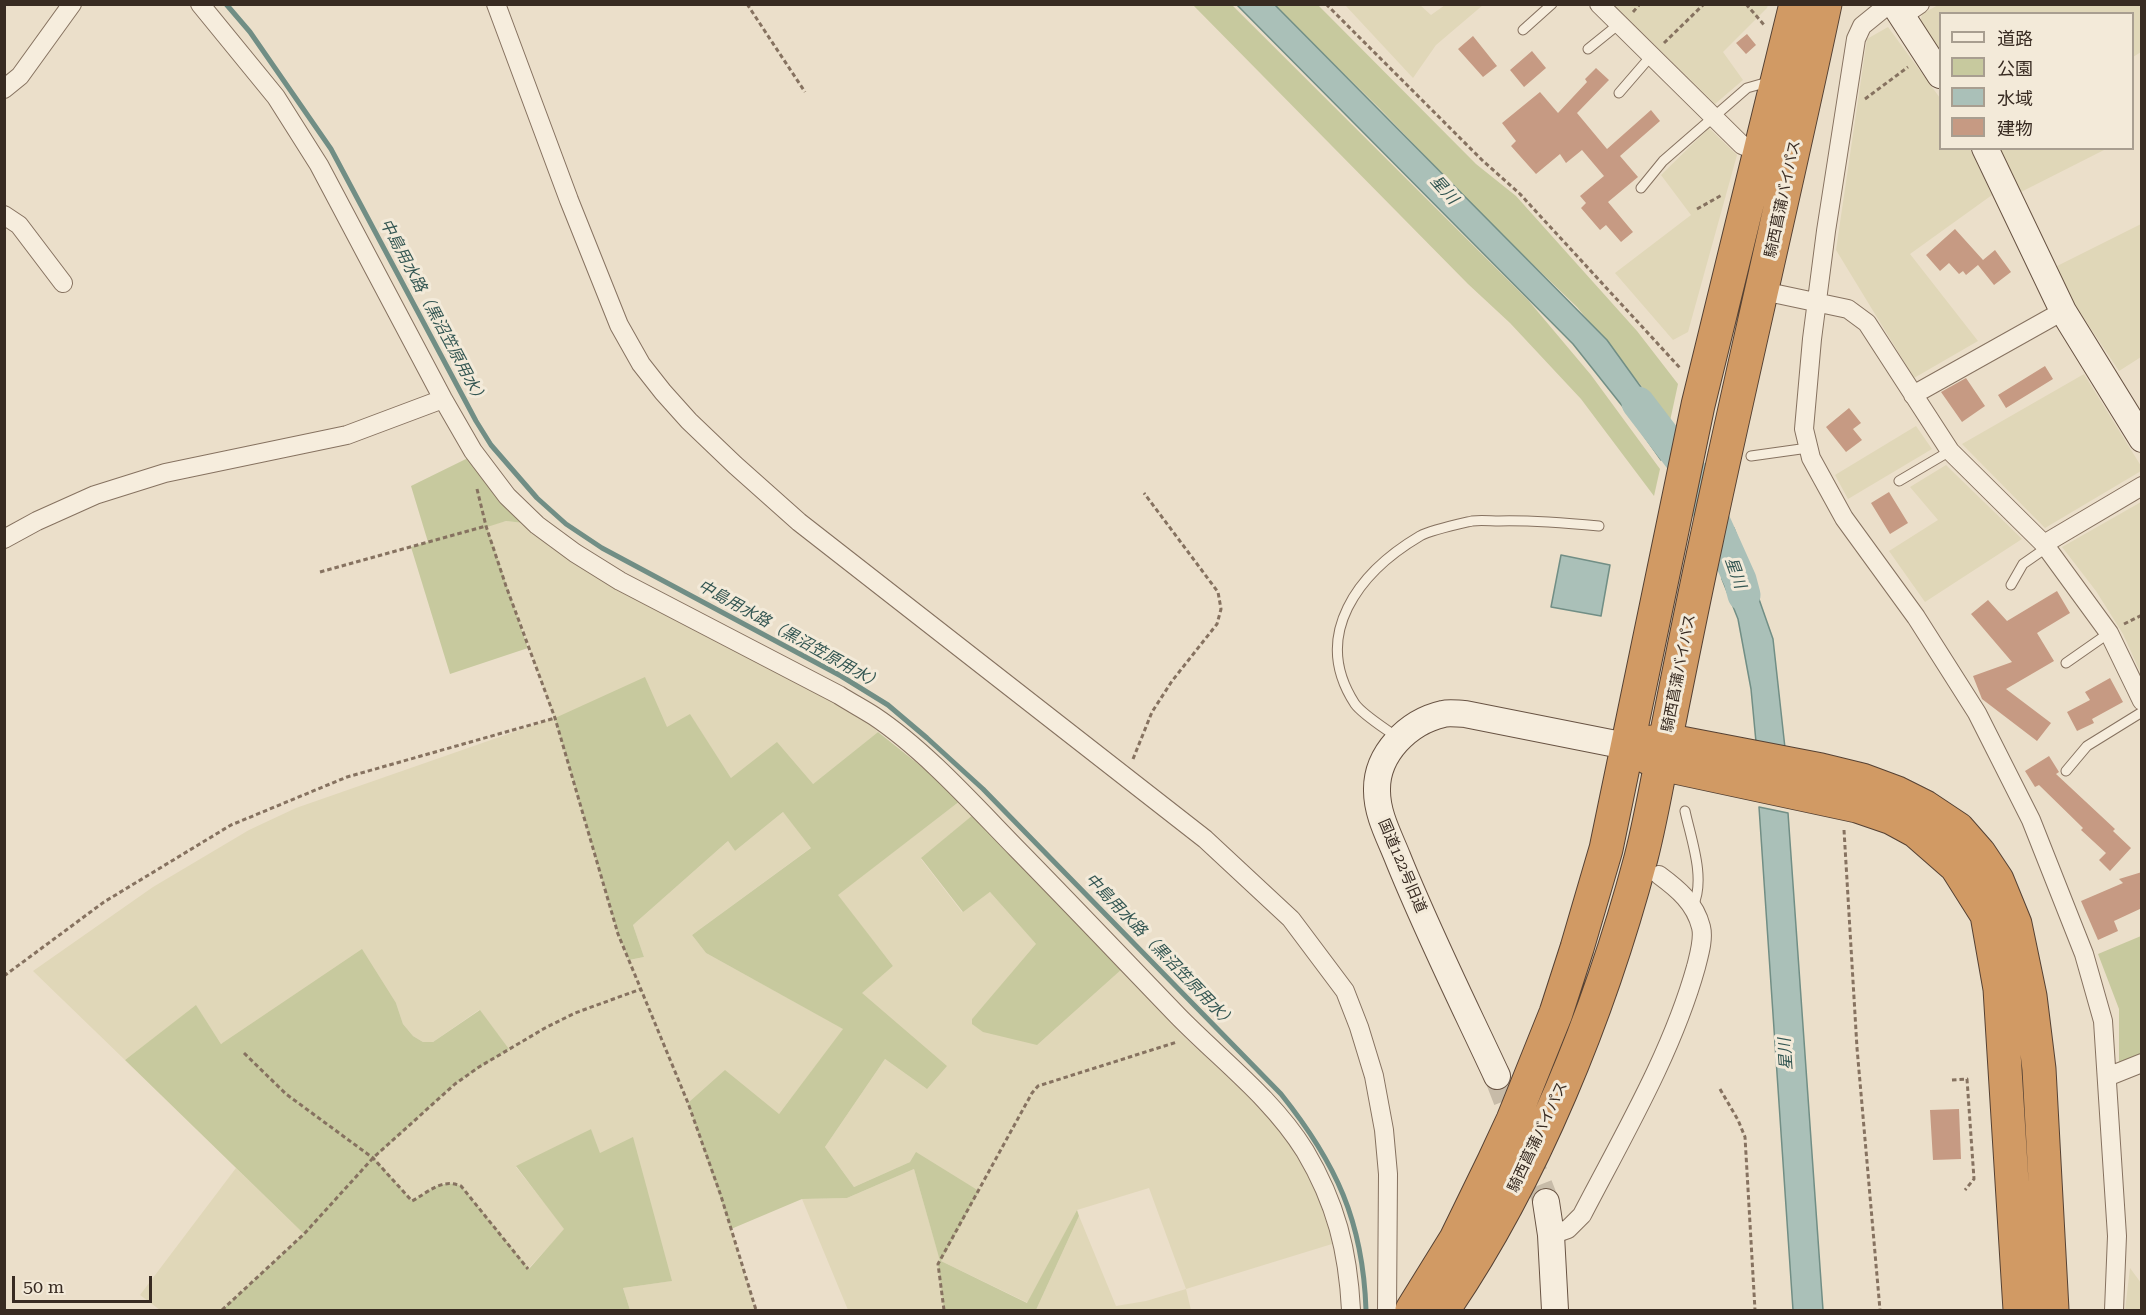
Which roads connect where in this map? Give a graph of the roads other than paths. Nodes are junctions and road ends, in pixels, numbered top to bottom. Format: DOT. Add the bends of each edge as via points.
graph roads {
  1 [pos="72,4"];
  2 [pos="200,4"];
  3 [pos="496,4"];
  4 [pos="1552,4"];
  5 [pos="1599,4"];
  6 [pos="1796,4"];
  7 [pos="1825,4"];
  8 [pos="1901,8"];
  9 [pos="1619,24"];
  10 [pos="1523,30"];
  11 [pos="1588,49"];
  12 [pos="1651,56"];
  13 [pos="1939,72"];
  14 [pos="4,89"];
  15 [pos="1776,89"];
  16 [pos="1618,93"];
  17 [pos="1711,117"];
  18 [pos="1798,132"];
  19 [pos="1986,150"];
  20 [pos="1761,153"];
  21 [pos="1641,188"];
  22 [pos="4,215"];
  23 [pos="63,282"];
  24 [pos="1763,291"];
  25 [pos="1818,302"];
  26 [pos="2063,311"];
  27 [pos="1913,395"];
  28 [pos="442,399"];
  29 [pos="1722,431"];
  30 [pos="2142,439"];
  31 [pos="1808,448"];
  32 [pos="1950,451"];
  33 [pos="1899,482"];
  34 [pos="2142,486"];
  35 [pos="1599,526"];
  36 [pos="4,539"];
  37 [pos="2045,546"];
  38 [pos="2011,585"];
  39 [pos="2109,633"];
  40 [pos="2066,663"];
  41 [pos="2142,701"];
  42 [pos="2142,712"];
  43 [pos="1399,739"];
  44 [pos="1626,746"];
  45 [pos="1663,752"];
  46 [pos="2066,771"];
  47 [pos="1829,796"];
  48 [pos="1685,811"];
  49 [pos="1659,875"];
  50 [pos="1693,906"];
  51 [pos="2142,1064"];
  52 [pos="1497,1076"];
  53 [pos="2107,1077"];
  54 [pos="1546,1202"];
  55 [pos="1551,1235"];
  56 [pos="1351,1311"];
  57 [pos="1387,1311"];
  58 [pos="1412,1311"];
  59 [pos="1443,1311"];
  60 [pos="1555,1311"];
  61 [pos="2020,1311"];
  62 [pos="2052,1311"];
  63 [pos="2114,1311"];
  1 -- 14 [label="street" via="20,76"];
  2 -- 28 [label="street" via="276,97 319,165"];
  3 -- 57 [label="street" via="619,325 641,364 663,392 735,465 799,522 1205,839 1291,919 1345,991 1374,1076 1384,1130 1388,1174"];
  4 -- 10 [label="lane"];
  5 -- 9 [label="street"];
  6 -- 15 [label="highway, 騎西菖蒲バイパス"];
  7 -- 18 [label="highway, 騎西菖蒲バイパス"];
  8 -- 13 [label="street"];
  8 -- 25 [label="street" via="1862,26 1856,39"];
  9 -- 11 [label="lane"];
  9 -- 12 [label="street"];
  12 -- 16 [label="lane"];
  12 -- 17 [label="street"];
  15 -- 17 [label="lane" via="1761,84 1747,88"];
  15 -- 20 [label="highway, 騎西菖蒲バイパス"];
  17 -- 20 [label="street" via="1742,145"];
  17 -- 21 [label="lane" via="1663,161"];
  18 -- 24 [label="highway, 騎西菖蒲バイパス"];
  18 -- 29 [label="highway" via="1777,169 1764,207"];
  19 -- 26 [label="street"];
  20 -- 29 [label="highway, 騎西菖蒲バイパス"];
  22 -- 23 [label="street" via="19,225"];
  24 -- 25 [label="street"];
  24 -- 29 [label="highway, 騎西菖蒲バイパス"];
  25 -- 27 [label="street" via="1848,309 1867,323"];
  25 -- 31 [label="street" via="1804,429"];
  26 -- 27 [label="street"];
  26 -- 30 [label="street"];
  27 -- 32 [label="street"];
  28 -- 36 [label="street" via="347,435 165,473 95,495"];
  28 -- 56 [label="street" via="507,496 537,525 620,581 874,716 965,795 1192,1031 1240,1074 1287,1127 1315,1170 1335,1214 1347,1262"];
  29 -- 31 [label="lane"];
  29 -- 44 [label="highway, 騎西菖蒲バイパス" via="1673,561"];
  29 -- 45 [label="highway, 騎西菖蒲バイパス"];
  31 -- 53 [label="street" via="1844,518 1916,617 1977,713 2031,820 2084,954 2103,1021"];
  32 -- 33 [label="lane"];
  32 -- 37 [label="street"];
  34 -- 37 [label="street"];
  35 -- 43 [label="lane" via="1536,520 1473,521 1421,535 1384,562 1359,588 1344,611 1338,636 1338,664 1357,706"];
  37 -- 38 [label="lane" via="2024,564"];
  37 -- 39 [label="street"];
  39 -- 40 [label="lane"];
  39 -- 41 [label="street"];
  42 -- 46 [label="lane" via="2087,746"];
  43 -- 44 [label="street, 国道122号旧道" via="1419,723 1444,713"];
  43 -- 52 [label="street, 国道122号旧道" via="1388,751 1381,771 1377,790 1380,813 1407,882"];
  44 -- 45 [label="highway"];
  44 -- 58 [label="highway, 騎西菖蒲バイパス" via="1606,849 1556,1013 1473,1206"];
  45 -- 47 [label="highway" via="1721,764"];
  45 -- 59 [label="highway, 騎西菖蒲バイパス" via="1641,857 1589,1021 1509,1200"];
  47 -- 61 [label="highway" via="1892,818 1916,831 1956,866 1987,915 2000,988"];
  47 -- 62 [label="highway" via="1862,780 1897,793 1958,829 1997,880 2015,924 2034,1027"];
  48 -- 50 [label="lane" via="1700,882"];
  49 -- 50 [label="street"];
  50 -- 55 [label="street" via="1702,929 1687,999 1581,1215 1568,1229"];
  51 -- 53 [label="street"];
  53 -- 63 [label="street" via="2117,1236"];
  54 -- 55 [label="street"];
  55 -- 60 [label="street"];
}
